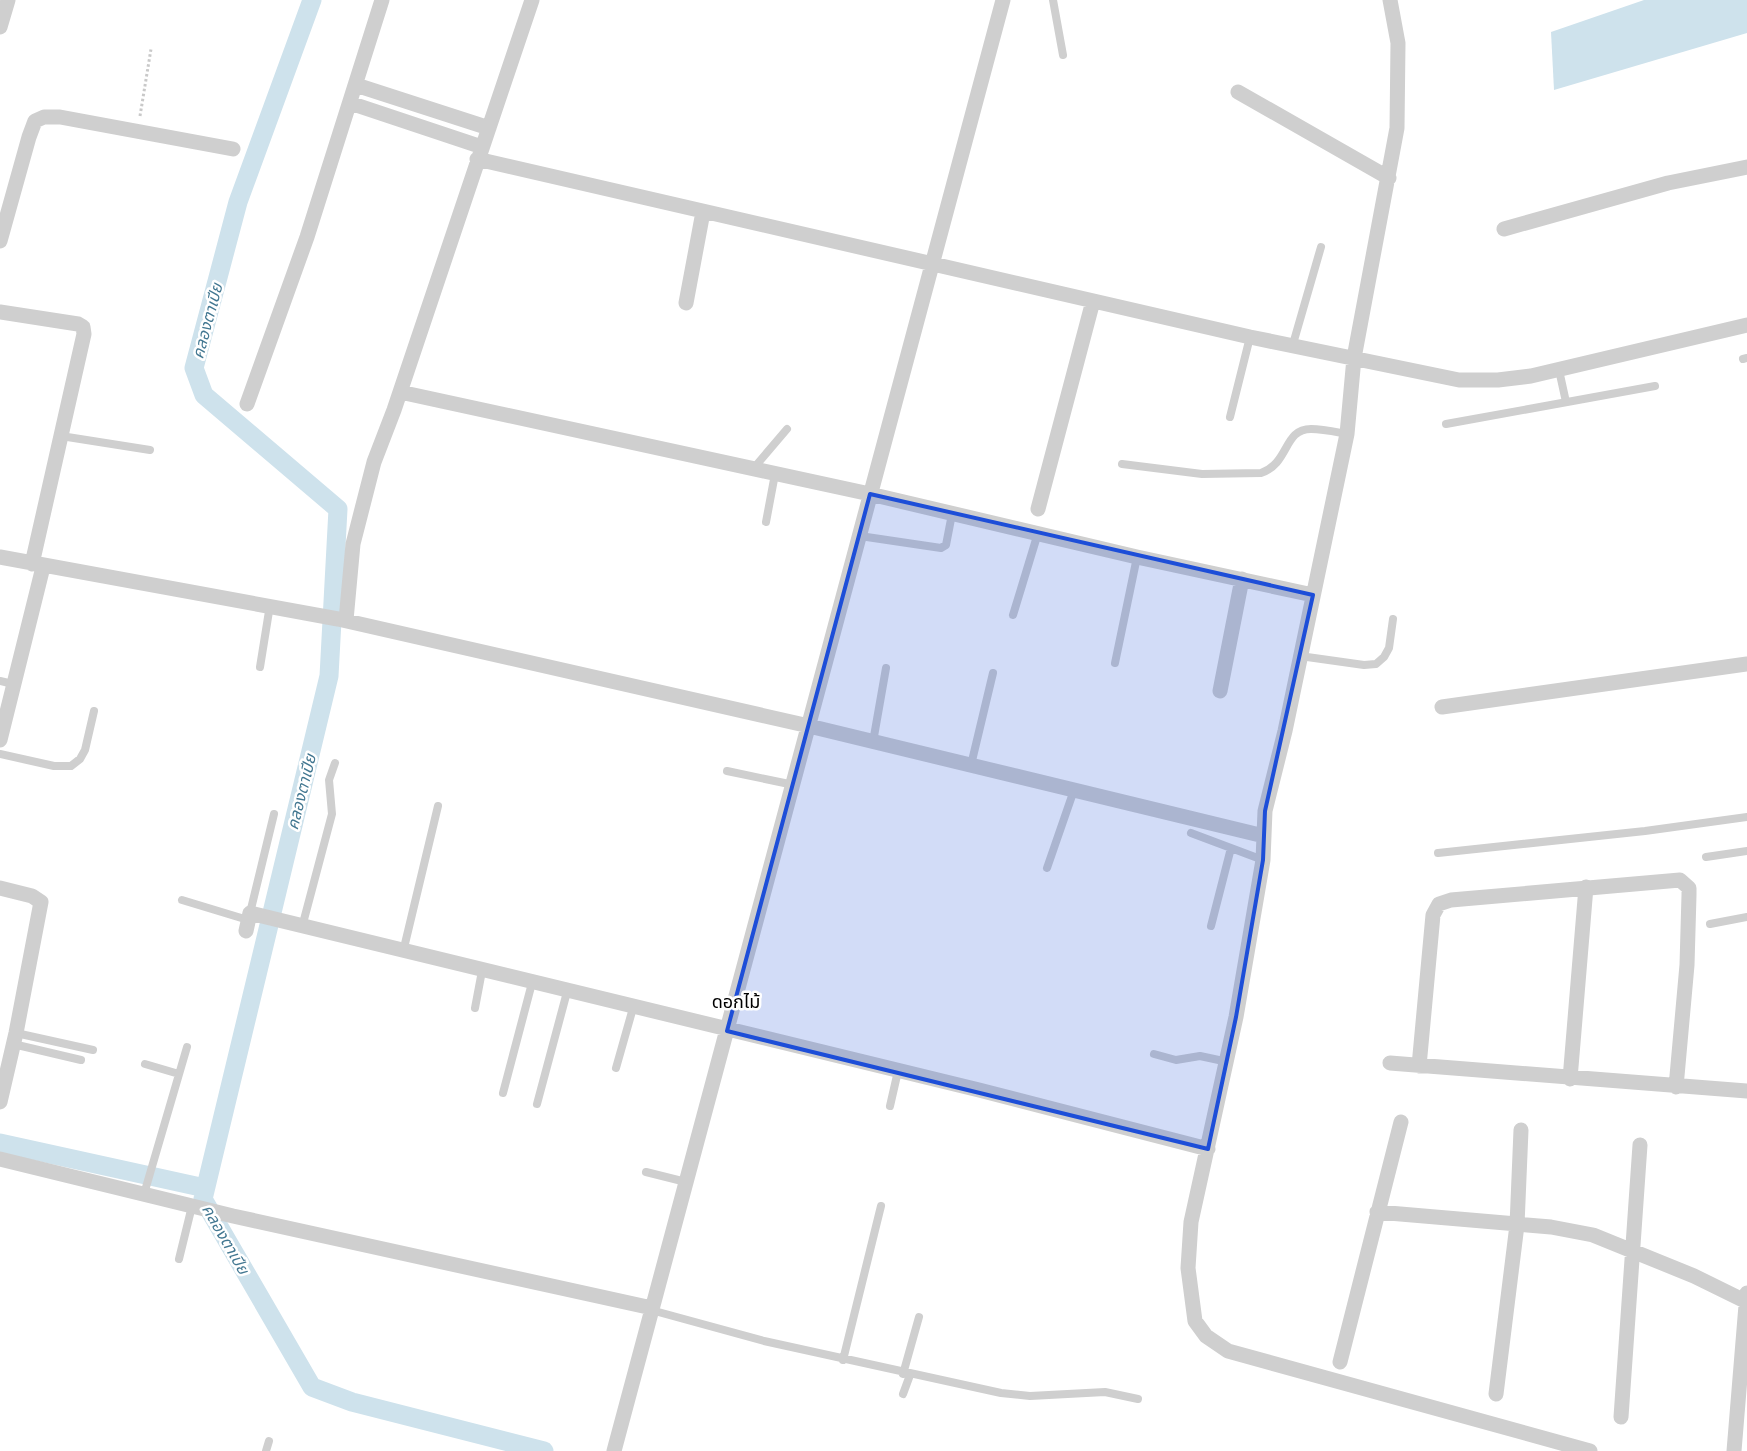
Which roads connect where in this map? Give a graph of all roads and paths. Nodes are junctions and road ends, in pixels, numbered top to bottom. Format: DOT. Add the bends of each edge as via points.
graph roads {
  1 [pos="8,0"];
  2 [pos="382,0"];
  3 [pos="532,0"];
  4 [pos="1002,0"];
  5 [pos="1053,0"];
  6 [pos="1390,0"];
  7 [pos="0,27"];
  8 [pos="151,49"];
  9 [pos="1062,54"];
  10 [pos="356,85"];
  11 [pos="1238,92"];
  12 [pos="350,103"];
  13 [pos="489,128"];
  14 [pos="138,132"];
  15 [pos="233,149"];
  16 [pos="480,153"];
  17 [pos="1747,167"];
  18 [pos="1388,178"];
  19 [pos="703,212"];
  20 [pos="1504,229"];
  21 [pos="0,241"];
  22 [pos="1321,247"];
  23 [pos="932,263"];
  24 [pos="1093,301"];
  25 [pos="686,303"];
  26 [pos="0,312"];
  27 [pos="1747,325"];
  28 [pos="1250,337"];
  29 [pos="1293,344"];
  30 [pos="1354,358"];
  31 [pos="1559,370"];
  32 [pos="1655,386"];
  33 [pos="400,392"];
  34 [pos="1566,402"];
  35 [pos="247,404"];
  36 [pos="1230,417"];
  37 [pos="1446,424"];
  38 [pos="787,428"];
  39 [pos="1347,434"];
  40 [pos="61,436"];
  41 [pos="150,450"];
  42 [pos="1122,464"];
  43 [pos="753,469"];
  44 [pos="775,474"];
  45 [pos="870,494"];
  46 [pos="1038,509"];
  47 [pos="952,514"];
  48 [pos="766,522"];
  49 [pos="1038,533"];
  50 [pos="860,536"];
  51 [pos="0,557"];
  52 [pos="1137,557"];
  53 [pos="38,565"];
  54 [pos="1242,579"];
  55 [pos="1313,595"];
  56 [pos="273,606"];
  57 [pos="1014,615"];
  58 [pos="342,619"];
  59 [pos="1393,619"];
  60 [pos="1300,656"];
  61 [pos="1115,663"];
  62 [pos="1747,664"];
  63 [pos="260,667"];
  64 [pos="886,668"];
  65 [pos="993,673"];
  66 [pos="7,682"];
  67 [pos="1220,691"];
  68 [pos="1442,707"];
  69 [pos="94,711"];
  70 [pos="809,726"];
  71 [pos="0,740"];
  72 [pos="872,742"];
  73 [pos="0,754"];
  74 [pos="335,764"];
  75 [pos="970,765"];
  76 [pos="727,771"];
  77 [pos="794,785"];
  78 [pos="1074,790"];
  79 [pos="438,806"];
  80 [pos="274,814"];
  81 [pos="1747,817"];
  82 [pos="1191,833"];
  83 [pos="1264,836"];
  84 [pos="1231,848"];
  85 [pos="1747,851"];
  86 [pos="1438,853"];
  87 [pos="1706,857"];
  88 [pos="1263,860"];
  89 [pos="1047,868"];
  90 [pos="1586,887"];
  91 [pos="0,888"];
  92 [pos="182,900"];
  93 [pos="1747,917"];
  94 [pos="250,920"];
  95 [pos="1710,924"];
  96 [pos="1211,926"];
  97 [pos="302,927"];
  98 [pos="403,952"];
  99 [pos="482,971"];
  100 [pos="532,984"];
  101 [pos="567,992"];
  102 [pos="476,1008"];
  103 [pos="633,1008"];
  104 [pos="727,1031"];
  105 [pos="15,1039"];
  106 [pos="187,1047"];
  107 [pos="93,1050"];
  108 [pos="1154,1054"];
  109 [pos="81,1060"];
  110 [pos="1228,1062"];
  111 [pos="1390,1063"];
  112 [pos="145,1064"];
  113 [pos="1419,1066"];
  114 [pos="616,1068"];
  115 [pos="898,1071"];
  116 [pos="179,1074"];
  117 [pos="1570,1079"];
  118 [pos="1676,1087"];
  119 [pos="1747,1091"];
  120 [pos="504,1093"];
  121 [pos="0,1102"];
  122 [pos="536,1104"];
  123 [pos="890,1106"];
  124 [pos="1401,1122"];
  125 [pos="1522,1130"];
  126 [pos="1640,1145"];
  127 [pos="1208,1149"];
  128 [pos="0,1159"];
  129 [pos="646,1172"];
  130 [pos="686,1182"];
  131 [pos="146,1189"];
  132 [pos="192,1206"];
  133 [pos="881,1206"];
  134 [pos="1377,1212"];
  135 [pos="1517,1225"];
  136 [pos="1632,1250"];
  137 [pos="179,1259"];
  138 [pos="1747,1298"];
  139 [pos="652,1309"];
  140 [pos="919,1316"];
  141 [pos="843,1360"];
  142 [pos="1340,1362"];
  143 [pos="907,1374"];
  144 [pos="903,1394"];
  145 [pos="1496,1394"];
  146 [pos="1138,1399"];
  147 [pos="1621,1418"];
  148 [pos="269,1441"];
  149 [pos="616,1444"];
  150 [pos="266,1451"];
  151 [pos="1590,1451"];
  152 [pos="1734,1451"];
  1 -- 7 [label="street"];
  2 -- 10 [label="street"];
  3 -- 13 [label="street"];
  4 -- 23 [label="street"];
  5 -- 9 [label="lane"];
  6 -- 18 [label="street" via="1398,43 1398,128"];
  8 -- 14 [label="path"];
  10 -- 12 [label="street"];
  10 -- 13 [label="street"];
  11 -- 18 [label="street"];
  12 -- 16 [label="street"];
  12 -- 35 [label="street" via="307,237"];
  13 -- 16 [label="street"];
  14 -- 15 [label="street"];
  14 -- 21 [label="street" via="50,116 34,122"];
  16 -- 19 [label="street"];
  16 -- 33 [label="street"];
  17 -- 20 [label="street" via="1668,183"];
  18 -- 30 [label="street"];
  19 -- 23 [label="street"];
  19 -- 25 [label="street"];
  22 -- 29 [label="lane"];
  23 -- 24 [label="street"];
  23 -- 45 [label="street"];
  24 -- 28 [label="street"];
  24 -- 46 [label="street"];
  26 -- 40 [label="street" via="83,327"];
  27 -- 31 [label="street"];
  28 -- 29 [label="street"];
  28 -- 36 [label="lane"];
  29 -- 30 [label="street"];
  30 -- 31 [label="street" via="1459,380 1498,380"];
  30 -- 39 [label="street"];
  31 -- 34 [label="lane"];
  32 -- 34 [label="lane"];
  33 -- 43 [label="street"];
  33 -- 58 [label="street" via="374,462 362,506"];
  34 -- 37 [label="lane"];
  38 -- 43 [label="lane"];
  39 -- 42 [label="lane" via="1311,429 1297,432 1280,461 1261,473 1202,474"];
  39 -- 55 [label="street"];
  40 -- 41 [label="lane"];
  40 -- 53 [label="street"];
  43 -- 44 [label="street"];
  44 -- 45 [label="street"];
  44 -- 48 [label="lane"];
  45 -- 47 [label="street"];
  45 -- 50 [label="street"];
  47 -- 49 [label="street"];
  47 -- 50 [label="lane" via="946,545 941,548"];
  49 -- 52 [label="street"];
  49 -- 57 [label="lane"];
  50 -- 70 [label="street"];
  51 -- 53 [label="street"];
  52 -- 54 [label="street"];
  52 -- 61 [label="lane"];
  53 -- 56 [label="street"];
  53 -- 66 [label="street"];
  54 -- 55 [label="street"];
  54 -- 67 [label="street"];
  55 -- 60 [label="street"];
  56 -- 58 [label="street"];
  56 -- 63 [label="lane"];
  58 -- 70 [label="street"];
  59 -- 60 [label="lane" via="1389,648 1376,664"];
  60 -- 83 [label="street" via="1265,811"];
  62 -- 68 [label="street"];
  64 -- 72 [label="lane"];
  65 -- 75 [label="lane"];
  66 -- 71 [label="street"];
  69 -- 73 [label="lane" via="86,750 71,766 54,766"];
  70 -- 72 [label="street"];
  70 -- 77 [label="street"];
  72 -- 75 [label="street"];
  74 -- 97 [label="lane" via="329,780 332,814"];
  75 -- 78 [label="street"];
  76 -- 77 [label="lane"];
  77 -- 104 [label="street"];
  78 -- 83 [label="street"];
  78 -- 89 [label="lane"];
  79 -- 98 [label="lane"];
  80 -- 94 [label="lane"];
  81 -- 86 [label="lane" via="1645,832"];
  82 -- 84 [label="lane"];
  83 -- 88 [label="street"];
  84 -- 88 [label="lane"];
  84 -- 96 [label="lane"];
  85 -- 87 [label="lane"];
  88 -- 110 [label="street"];
  90 -- 113 [label="street" via="1451,900 1439,904 1433,915"];
  90 -- 117 [label="street"];
  90 -- 118 [label="street" via="1680,880 1689,888 1687,965"];
  91 -- 105 [label="street" via="32,896 41,902"];
  92 -- 94 [label="lane"];
  93 -- 95 [label="lane"];
  94 -- 97 [label="street"];
  97 -- 98 [label="street"];
  98 -- 99 [label="street"];
  99 -- 100 [label="street"];
  99 -- 102 [label="lane"];
  100 -- 101 [label="street"];
  100 -- 120 [label="lane"];
  101 -- 103 [label="street"];
  101 -- 122 [label="lane"];
  103 -- 104 [label="street"];
  103 -- 114 [label="lane"];
  104 -- 115 [label="street"];
  104 -- 130 [label="street"];
  105 -- 107 [label="lane"];
  105 -- 109 [label="lane"];
  105 -- 121 [label="street"];
  106 -- 116 [label="lane"];
  108 -- 110 [label="lane" via="1176,1060 1200,1056"];
  110 -- 127 [label="street"];
  111 -- 113 [label="street"];
  112 -- 116 [label="lane"];
  113 -- 117 [label="street"];
  115 -- 123 [label="lane"];
  115 -- 127 [label="street"];
  116 -- 131 [label="lane"];
  117 -- 118 [label="street"];
  118 -- 119 [label="street"];
  124 -- 134 [label="street"];
  125 -- 135 [label="street"];
  126 -- 136 [label="street"];
  127 -- 151 [label="street" via="1191,1222 1188,1268 1195,1321 1206,1336 1228,1351"];
  128 -- 131 [label="street"];
  129 -- 130 [label="lane"];
  130 -- 139 [label="street"];
  131 -- 132 [label="street"];
  132 -- 137 [label="lane"];
  132 -- 139 [label="street"];
  133 -- 141 [label="lane"];
  134 -- 135 [label="street"];
  134 -- 142 [label="street"];
  135 -- 136 [label="street" via="1593,1235"];
  135 -- 145 [label="street"];
  136 -- 138 [label="street"];
  136 -- 147 [label="street"];
  138 -- 152 [label="street"];
  139 -- 141 [label="lane"];
  139 -- 149 [label="street"];
  140 -- 143 [label="lane"];
  141 -- 143 [label="lane"];
  143 -- 144 [label="lane"];
  143 -- 146 [label="lane" via="1000,1393 1030,1396 1105,1392"];
  148 -- 150 [label="lane"];
}
